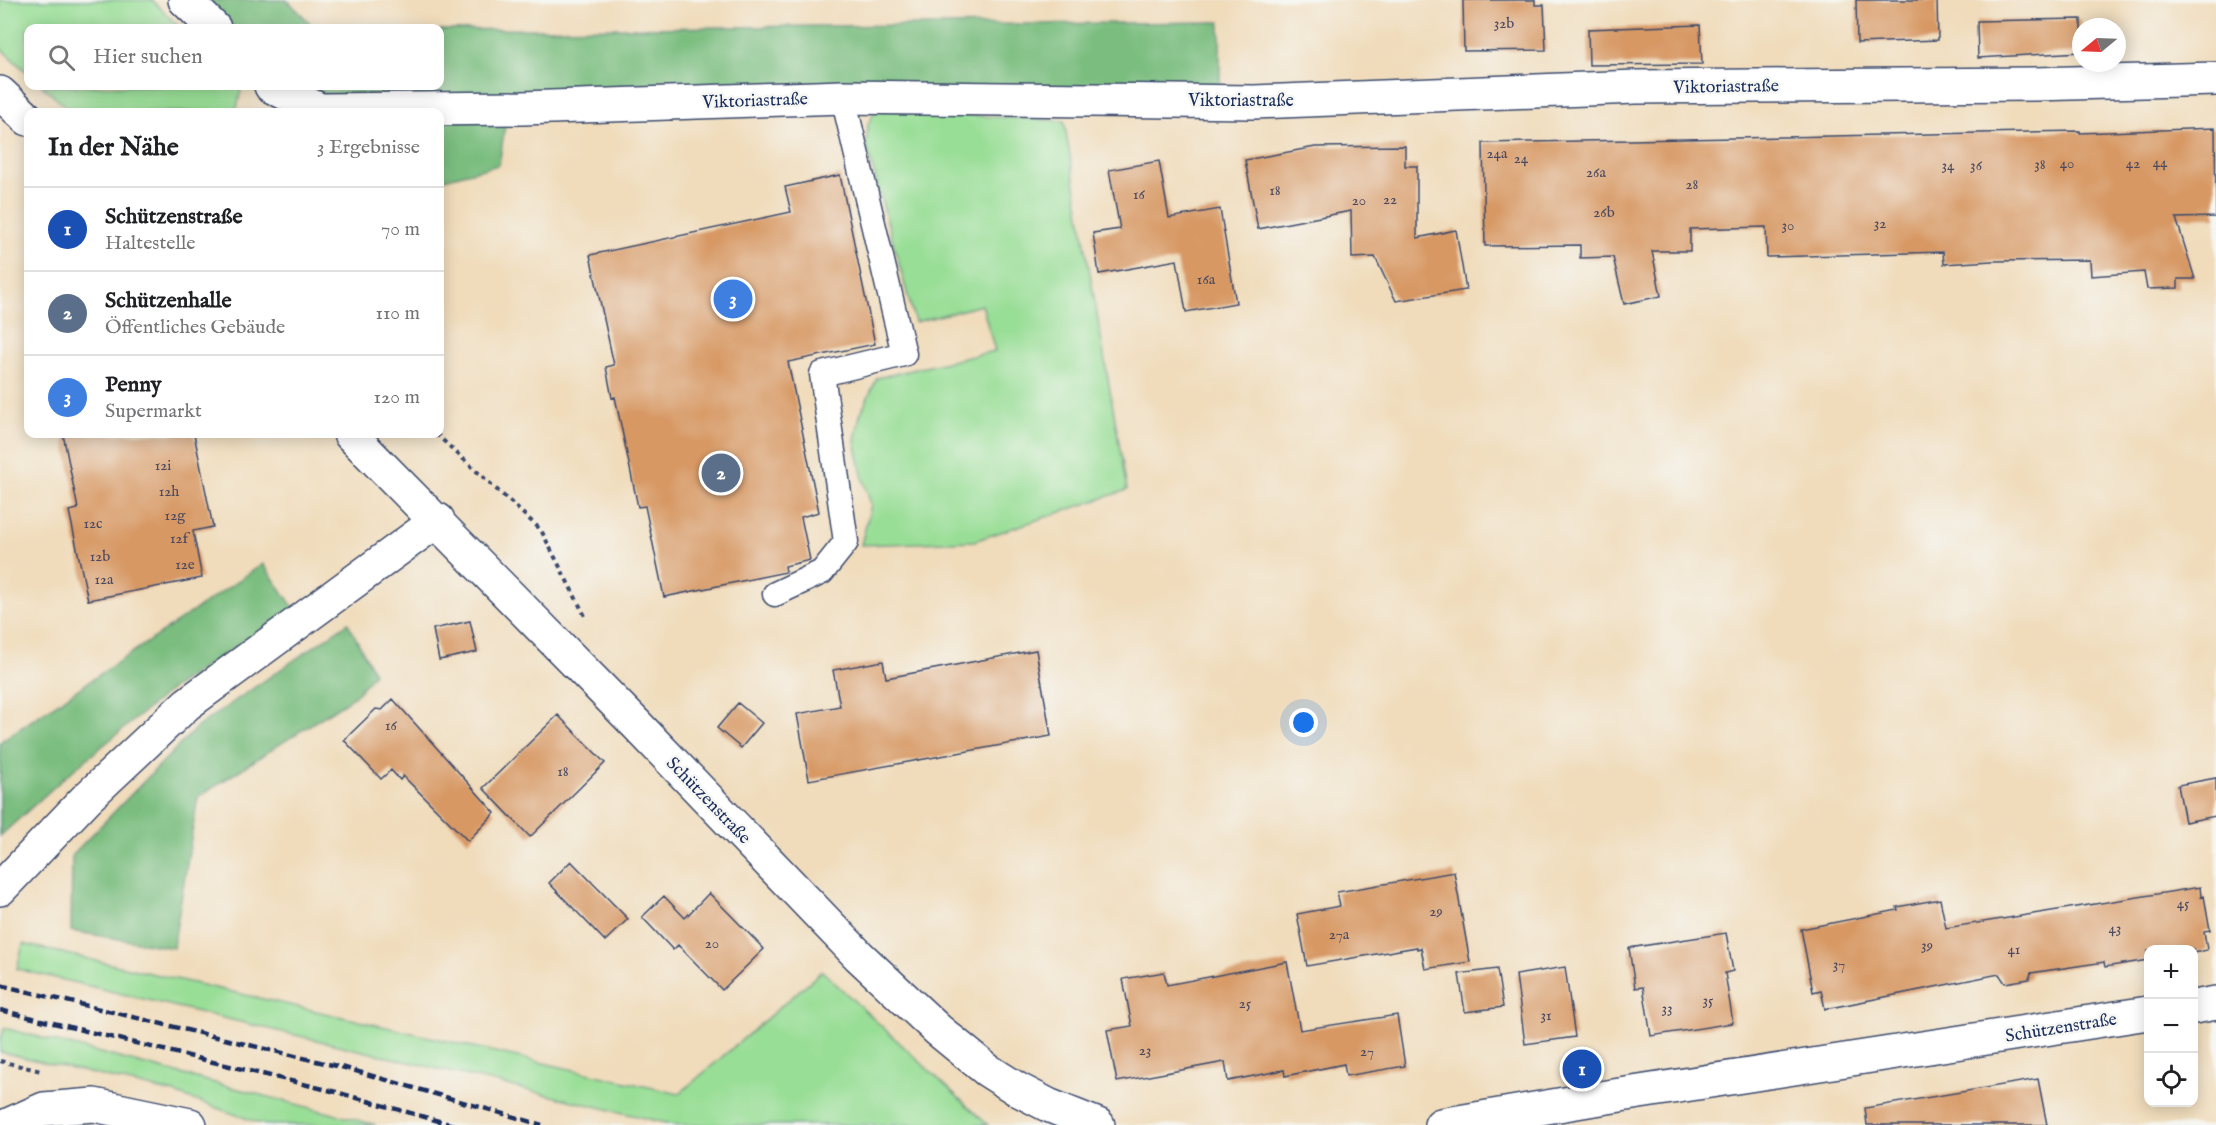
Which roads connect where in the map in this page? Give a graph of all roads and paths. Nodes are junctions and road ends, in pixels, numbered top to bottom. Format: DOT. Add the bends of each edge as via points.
graph roads {
  1 [pos="185,0"];
  2 [pos="210,24"];
  3 [pos="2216,80"];
  4 [pos="279,90"];
  5 [pos="0,93"];
  6 [pos="843,97"];
  7 [pos="316,108"];
  8 [pos="444,109"];
  9 [pos="24,114"];
  10 [pos="354,438"];
  11 [pos="440,438"];
  12 [pos="438,520"];
  13 [pos="775,594"];
  14 [pos="588,622"];
  15 [pos="0,889"];
  16 [pos="2216,1003"];
  17 [pos="2198,1005"];
  18 [pos="2144,1015"];
  19 [pos="0,1061"];
  20 [pos="34,1069"];
  21 [pos="8,1125"];
  22 [pos="189,1125"];
  23 [pos="1098,1125"];
  24 [pos="1441,1125"];
  1 -- 2 [label="street"];
  3 -- 6 [label="street, Viktoriastraße" via="1636,87 1254,102"];
  4 -- 7 [label="street, Viktoriastraße"];
  5 -- 9 [label="street"];
  6 -- 8 [label="street, Viktoriastraße"];
  6 -- 13 [label="lane" via="904,354 822,374 846,542 822,572"];
  10 -- 12 [label="street, Schützenstraße"];
  11 -- 14 [label="path" via="541,530"];
  12 -- 15 [label="street" via="187,704 86,799"];
  12 -- 23 [label="street, Schützenstraße" via="859,956 938,1030 1017,1089"];
  16 -- 17 [label="street"];
  18 -- 24 [label="street, Schützenstraße"];
  19 -- 20 [label="path"];
  21 -- 22 [label="street" via="44,1109 94,1104"];
}
